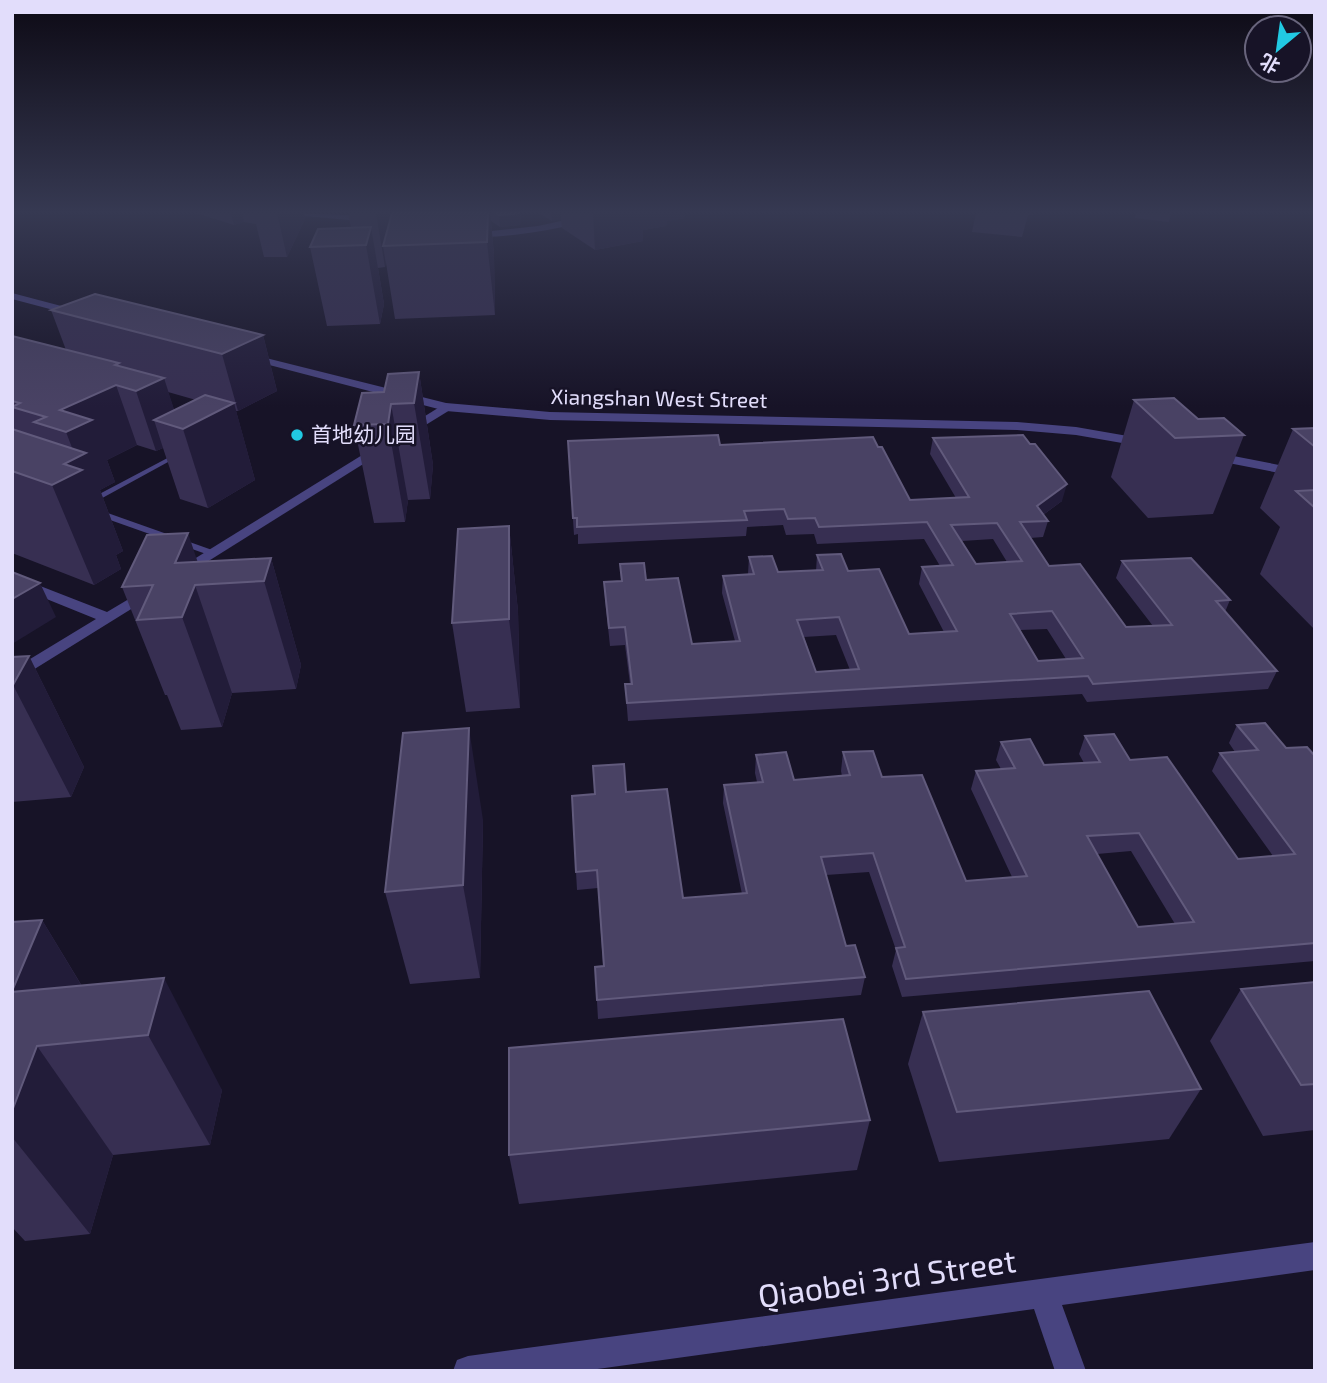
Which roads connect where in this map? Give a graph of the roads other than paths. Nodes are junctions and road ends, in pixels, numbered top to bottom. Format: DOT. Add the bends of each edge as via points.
graph roads {
  1 [pos="12,296"];
  2 [pos="93,317"];
  3 [pos="229,352"];
  4 [pos="446,407"];
  5 [pos="1162,446"];
  6 [pos="184,451"];
  7 [pos="1202,454"];
  8 [pos="1315,476"];
  9 [pos="80,507"];
  10 [pos="93,511"];
  11 [pos="212,553"];
  12 [pos="12,580"];
  13 [pos="108,618"];
  14 [pos="12,678"];
  15 [pos="1315,1256"];
  16 [pos="1043,1293"];
  17 [pos="468,1371"];
  18 [pos="1071,1371"];
  1 -- 2 [label="street"];
  3 -- 4 [label="street, Xiangshan West Street"];
  4 -- 5 [label="street, Xiangshan West Street" via="539,415 1017,426"];
  4 -- 11 [label="street"];
  6 -- 9 [label="lane"];
  7 -- 8 [label="street"];
  10 -- 11 [label="lane"];
  11 -- 13 [label="street"];
  12 -- 13 [label="street"];
  13 -- 14 [label="street"];
  15 -- 16 [label="street, Qiaobei 3rd Street"];
  16 -- 17 [label="street, Qiaobei 3rd Street"];
  16 -- 18 [label="street"];
}
